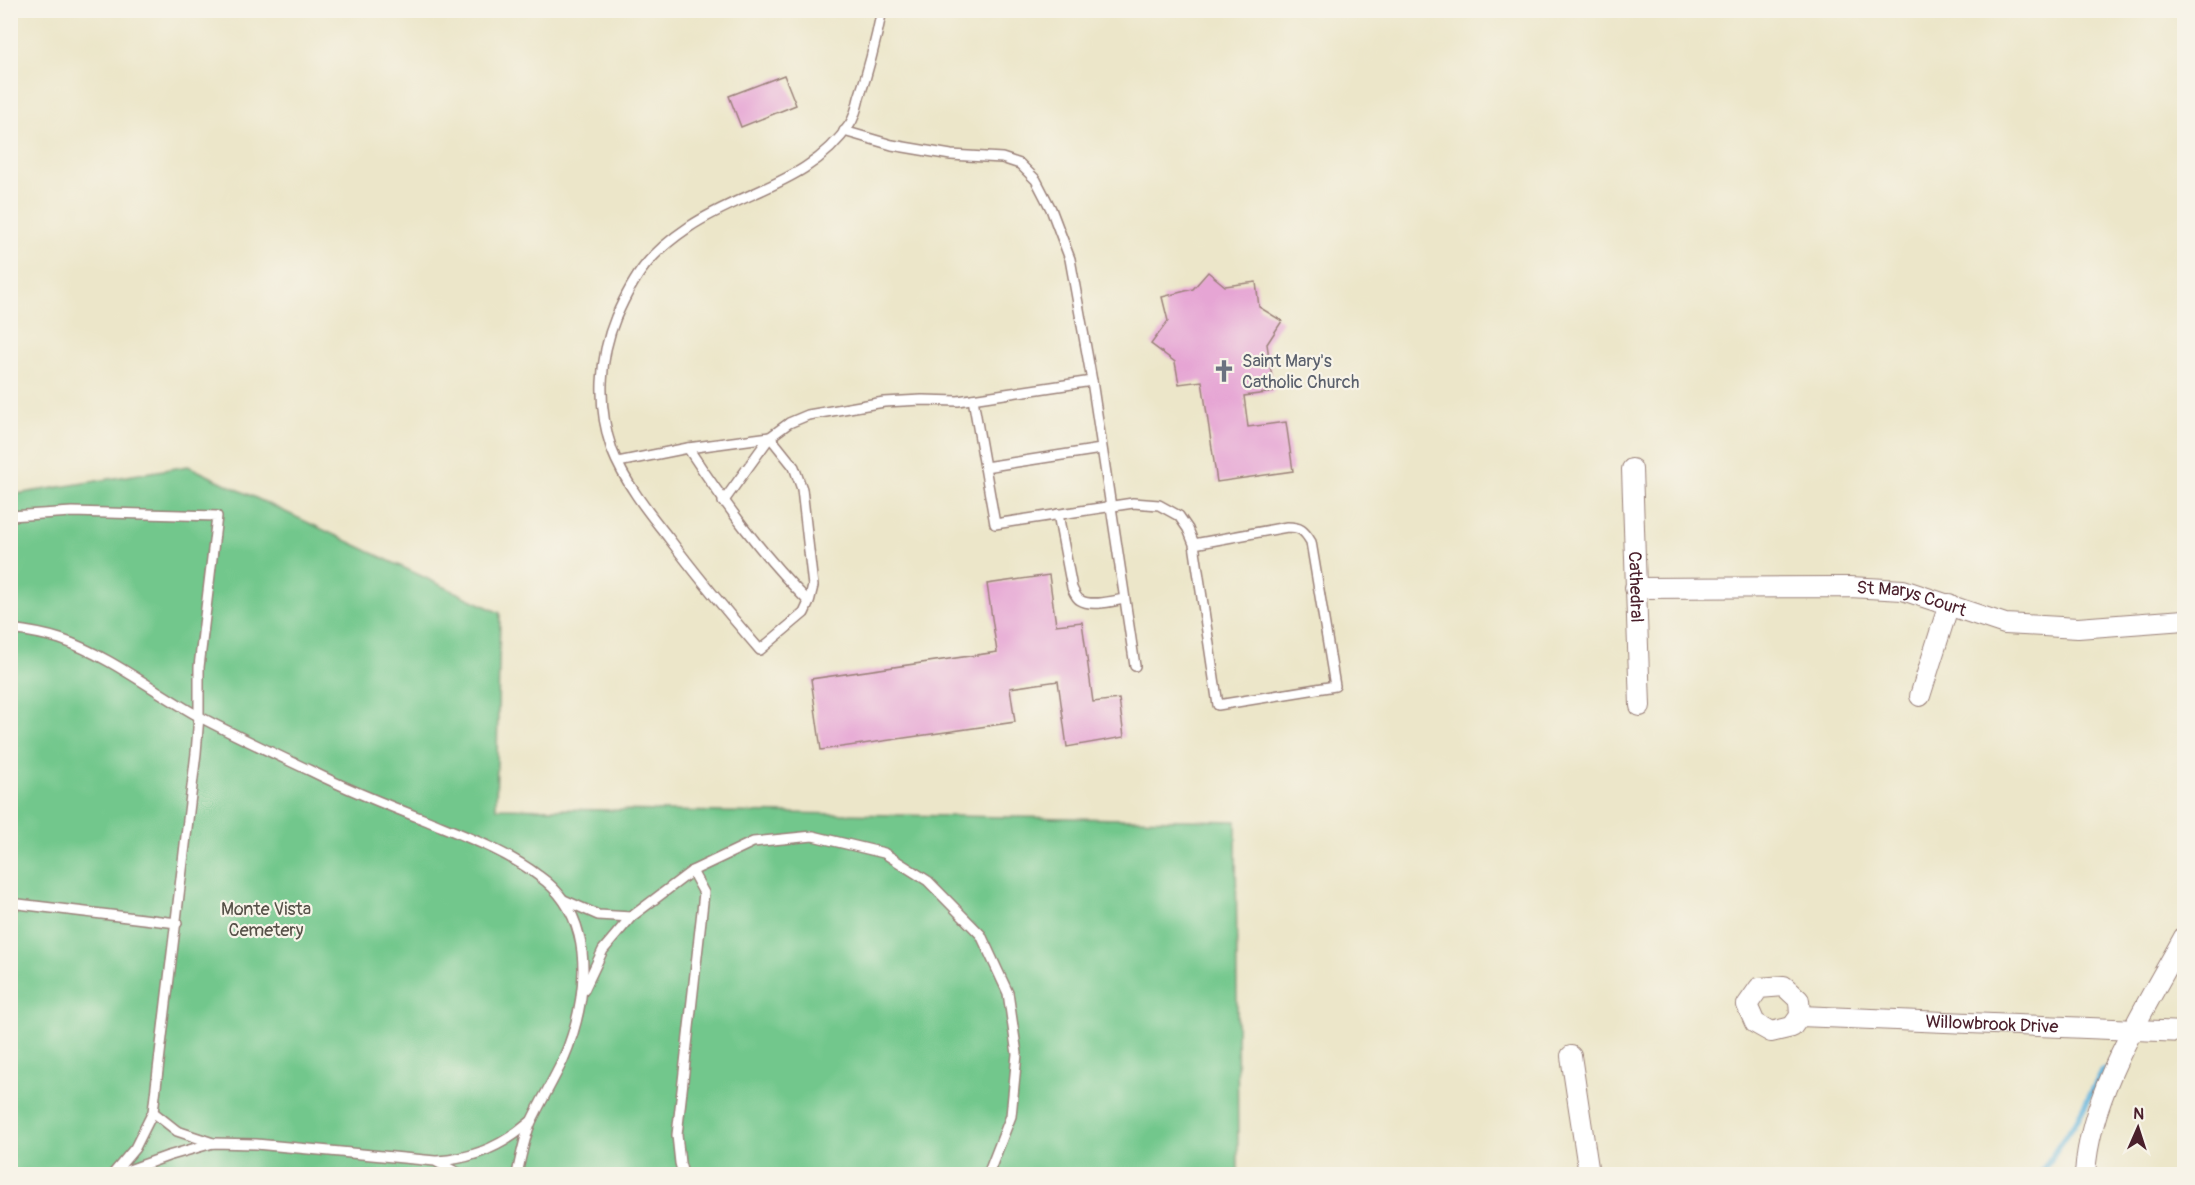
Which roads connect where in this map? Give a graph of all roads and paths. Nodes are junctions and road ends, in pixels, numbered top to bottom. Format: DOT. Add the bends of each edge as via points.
graph roads {
  1 [pos="882,10"];
  2 [pos="844,131"];
  3 [pos="1092,381"];
  4 [pos="973,399"];
  5 [pos="770,437"];
  6 [pos="687,448"];
  7 [pos="1101,449"];
  8 [pos="618,462"];
  9 [pos="985,467"];
  10 [pos="1632,469"];
  11 [pos="723,502"];
  12 [pos="1110,506"];
  13 [pos="1058,514"];
  14 [pos="10,516"];
  15 [pos="1194,544"];
  16 [pos="1635,588"];
  17 [pos="1124,599"];
  18 [pos="809,602"];
  19 [pos="1948,604"];
  20 [pos="2184,620"];
  21 [pos="10,628"];
  22 [pos="1135,666"];
  23 [pos="1920,696"];
  24 [pos="1640,706"];
  25 [pos="199,716"];
  26 [pos="692,871"];
  27 [pos="564,900"];
  28 [pos="10,903"];
  29 [pos="631,917"];
  30 [pos="177,923"];
  31 [pos="2184,938"];
  32 [pos="581,997"];
  33 [pos="1800,1016"];
  34 [pos="2133,1030"];
  35 [pos="2184,1032"];
  36 [pos="1571,1056"];
  37 [pos="153,1112"];
  38 [pos="532,1121"];
  39 [pos="213,1143"];
  40 [pos="435,1161"];
  41 [pos="113,1174"];
  42 [pos="118,1174"];
  43 [pos="460,1174"];
  44 [pos="517,1174"];
  45 [pos="683,1174"];
  46 [pos="987,1174"];
  47 [pos="1589,1174"];
  48 [pos="2085,1174"];
  1 -- 2 [label="lane" via="869,70 852,122"];
  2 -- 3 [label="lane" via="892,146 1002,158 1020,165 1036,180 1070,259"];
  2 -- 8 [label="lane" via="828,152 792,176 690,226 642,266 605,348 605,422"];
  3 -- 4 [label="lane"];
  3 -- 7 [label="lane"];
  4 -- 5 [label="lane" via="884,402 837,409 798,419"];
  4 -- 9 [label="lane"];
  5 -- 6 [label="lane"];
  5 -- 11 [label="lane"];
  5 -- 18 [label="lane" via="794,467 802,489 813,586"];
  6 -- 8 [label="lane"];
  6 -- 11 [label="lane"];
  7 -- 9 [label="lane"];
  7 -- 12 [label="lane"];
  8 -- 18 [label="lane" via="649,513 760,650 804,613"];
  9 -- 13 [label="lane" via="995,524"];
  10 -- 16 [label="street, Cathedral"];
  11 -- 18 [label="lane"];
  12 -- 13 [label="lane"];
  12 -- 15 [label="lane" via="1159,505 1179,516"];
  12 -- 17 [label="lane"];
  13 -- 17 [label="lane" via="1076,596 1088,603"];
  14 -- 25 [label="lane" via="72,512 217,516 199,667"];
  15 -- 15 [label="lane" via="1218,705 1335,686 1311,542 1305,531 1287,527"];
  16 -- 19 [label="street, St Marys Court" via="1850,587 1903,590"];
  16 -- 24 [label="street, Cathedral"];
  17 -- 22 [label="lane"];
  19 -- 20 [label="street, St Marys Court" via="2005,624 2078,628"];
  19 -- 23 [label="street"];
  21 -- 25 [label="lane" via="60,639 94,654"];
  25 -- 27 [label="lane" via="313,772 511,857"];
  25 -- 30 [label="lane"];
  26 -- 29 [label="lane"];
  26 -- 45 [label="lane" via="704,893 677,1135"];
  26 -- 46 [label="lane" via="753,842 813,836 884,853 928,881 981,935 1008,993 1017,1054 1011,1116"];
  27 -- 29 [label="lane" via="598,915"];
  27 -- 32 [label="lane" via="579,936"];
  28 -- 30 [label="lane"];
  29 -- 32 [label="lane" via="603,950"];
  30 -- 37 [label="lane"];
  31 -- 34 [label="street"];
  32 -- 38 [label="lane" via="563,1059"];
  33 -- 34 [label="street, Willowbrook Drive"];
  34 -- 35 [label="street, Willowbrook Drive"];
  34 -- 48 [label="street" via="2105,1089"];
  36 -- 47 [label="street"];
  37 -- 39 [label="lane" via="177,1131"];
  37 -- 41 [label="lane" via="135,1148"];
  38 -- 40 [label="lane" via="494,1147 455,1160"];
  38 -- 44 [label="lane"];
  39 -- 40 [label="lane"];
  39 -- 42 [label="lane"];
  40 -- 43 [label="lane"];
}
